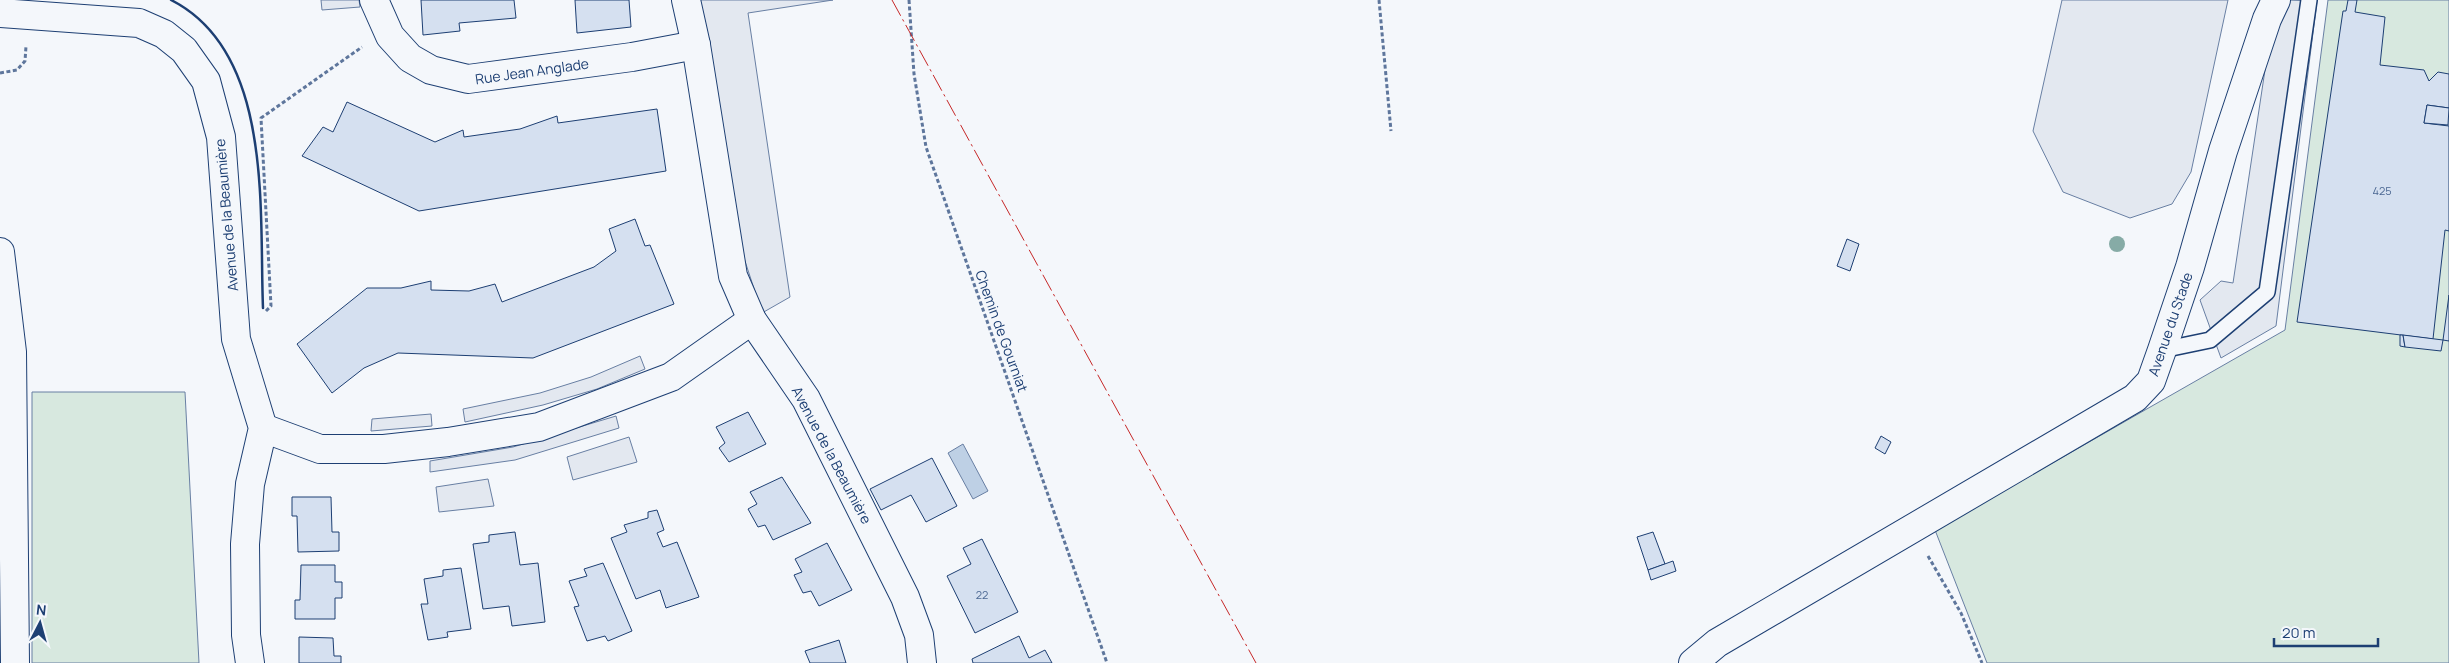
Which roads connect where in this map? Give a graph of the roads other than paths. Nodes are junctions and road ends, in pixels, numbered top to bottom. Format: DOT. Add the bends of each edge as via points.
graph roads {
  1 [pos="374,0"];
  2 [pos="686,0"];
  3 [pos="2276,0"];
  4 [pos="2309,0"];
  5 [pos="0,13"];
  6 [pos="696,45"];
  7 [pos="0,252"];
  8 [pos="752,320"];
  9 [pos="2162,350"];
  10 [pos="263,428"];
  11 [pos="15,663"];
  12 [pos="250,663"];
  13 [pos="922,663"];
  14 [pos="1692,663"];
  1 -- 6 [label="street, Rue Jean Anglade" via="390,36 410,58 431,70 468,80"];
  2 -- 6 [label="street"];
  3 -- 9 [label="street, Avenue du Stade" via="2267,18 2223,151"];
  4 -- 9 [label="lane" via="2267,292 2210,340"];
  5 -- 10 [label="street, Avenue de la Beaumière" via="139,23 164,34 184,50 206,81 221,137 236,339"];
  6 -- 8 [label="street" via="733,276"];
  7 -- 11 [label="street" via="12,352"];
  8 -- 10 [label="street" via="671,377 539,427 448,442 357,449 320,449"];
  8 -- 13 [label="street, Avenue de la Beaumière" via="806,399 901,588 918,636"];
  9 -- 14 [label="street, Avenue du Stade" via="2151,381 2135,398 1717,643"];
  10 -- 12 [label="street, Avenue de la Beaumière" via="250,484 245,544 246,635"];
}
